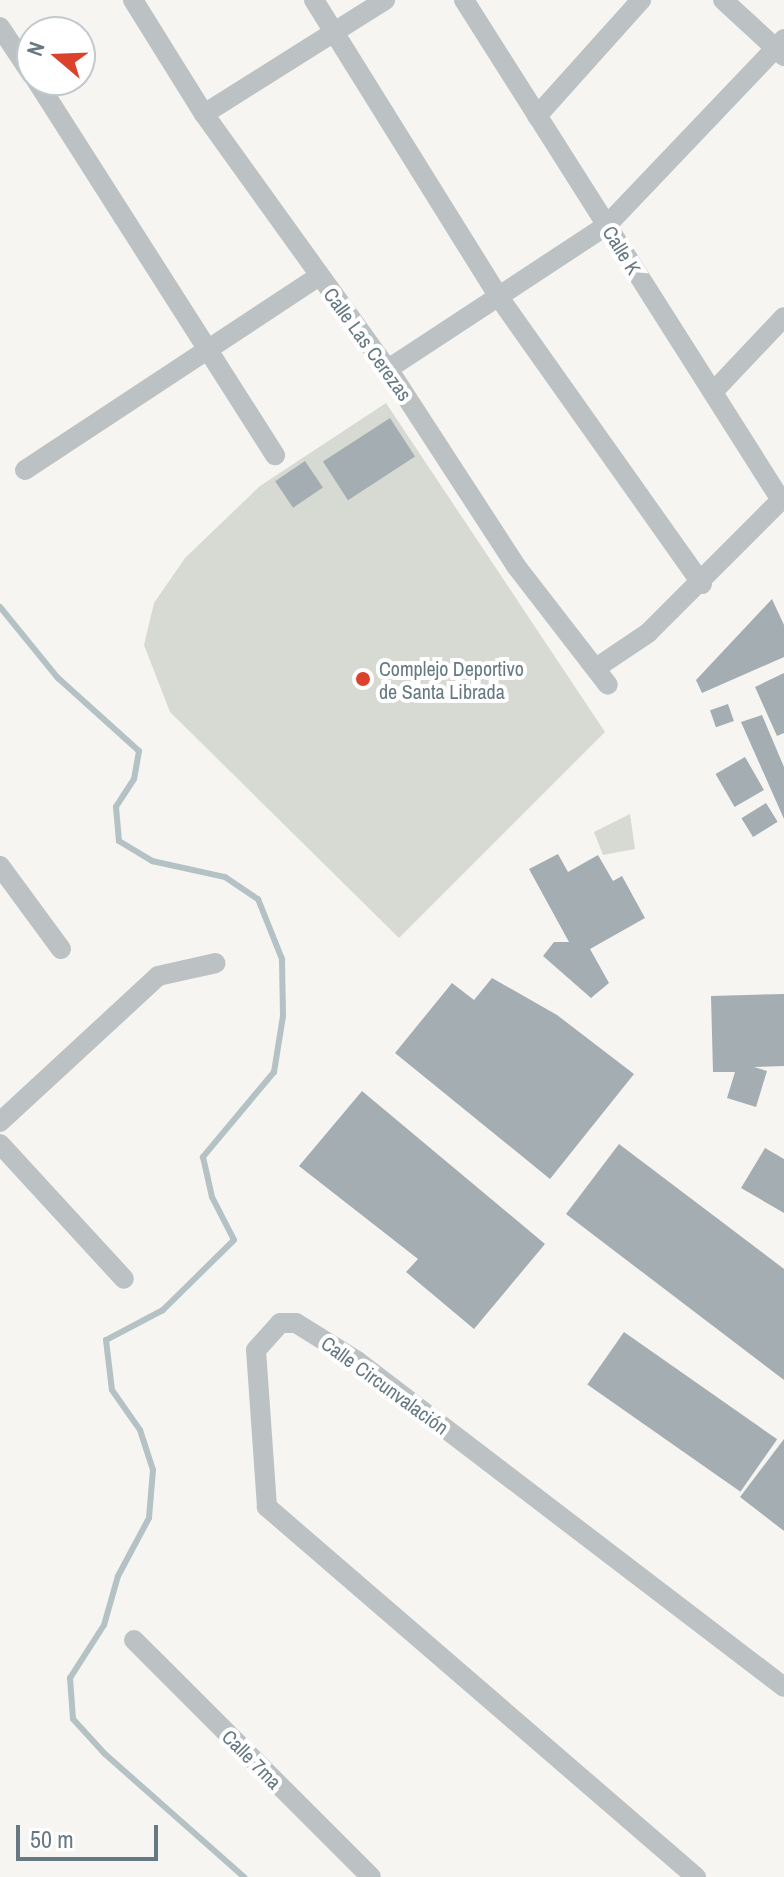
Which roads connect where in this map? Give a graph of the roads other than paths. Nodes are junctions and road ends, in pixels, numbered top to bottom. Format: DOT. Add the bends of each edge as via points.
graph roads {
  1 [pos="133,0"];
  2 [pos="314,0"];
  3 [pos="385,0"];
  4 [pos="464,0"];
  5 [pos="641,0"];
  6 [pos="723,0"];
  7 [pos="619,9"];
  8 [pos="0,27"];
  9 [pos="335,34"];
  10 [pos="781,48"];
  11 [pos="16,51"];
  12 [pos="46,96"];
  13 [pos="204,114"];
  14 [pos="537,116"];
  15 [pos="607,225"];
  16 [pos="319,276"];
  17 [pos="498,296"];
  18 [pos="784,317"];
  19 [pos="209,347"];
  20 [pos="388,369"];
  21 [pos="713,392"];
  22 [pos="275,455"];
  23 [pos="25,470"];
  24 [pos="782,498"];
  25 [pos="702,584"];
  26 [pos="596,668"];
  27 [pos="608,685"];
  28 [pos="0,866"];
  29 [pos="61,949"];
  30 [pos="216,963"];
  31 [pos="0,1122"];
  32 [pos="0,1144"];
  33 [pos="124,1279"];
  34 [pos="134,1640"];
  35 [pos="784,1687"];
  36 [pos="371,1877"];
  37 [pos="696,1877"];
  1 -- 13 [label="street, Calle Las Cerezas"];
  2 -- 9 [label="street"];
  3 -- 9 [label="street"];
  4 -- 14 [label="street, Calle K"];
  5 -- 7 [label="street"];
  6 -- 10 [label="street"];
  7 -- 14 [label="street"];
  8 -- 11 [label="street"];
  9 -- 13 [label="street"];
  9 -- 17 [label="street"];
  10 -- 15 [label="street"];
  12 -- 19 [label="street"];
  13 -- 16 [label="street, Calle Las Cerezas"];
  14 -- 15 [label="street, Calle K"];
  15 -- 17 [label="street"];
  15 -- 21 [label="street, Calle K"];
  16 -- 19 [label="street"];
  16 -- 20 [label="street, Calle Las Cerezas"];
  17 -- 20 [label="street"];
  17 -- 25 [label="street"];
  18 -- 21 [label="street"];
  19 -- 22 [label="street"];
  19 -- 23 [label="street"];
  20 -- 26 [label="street, Calle Las Cerezas" via="516,566"];
  21 -- 24 [label="street, Calle K"];
  24 -- 25 [label="street"];
  25 -- 26 [label="street" via="648,633"];
  26 -- 27 [label="street, Calle Las Cerezas"];
  28 -- 29 [label="street"];
  30 -- 31 [label="street" via="158,976"];
  32 -- 33 [label="street"];
  34 -- 36 [label="street, Calle 7ma"];
  35 -- 37 [label="street, Calle Circunvalación" via="357,1361 296,1323 280,1323 256,1350 267,1507"];
}
